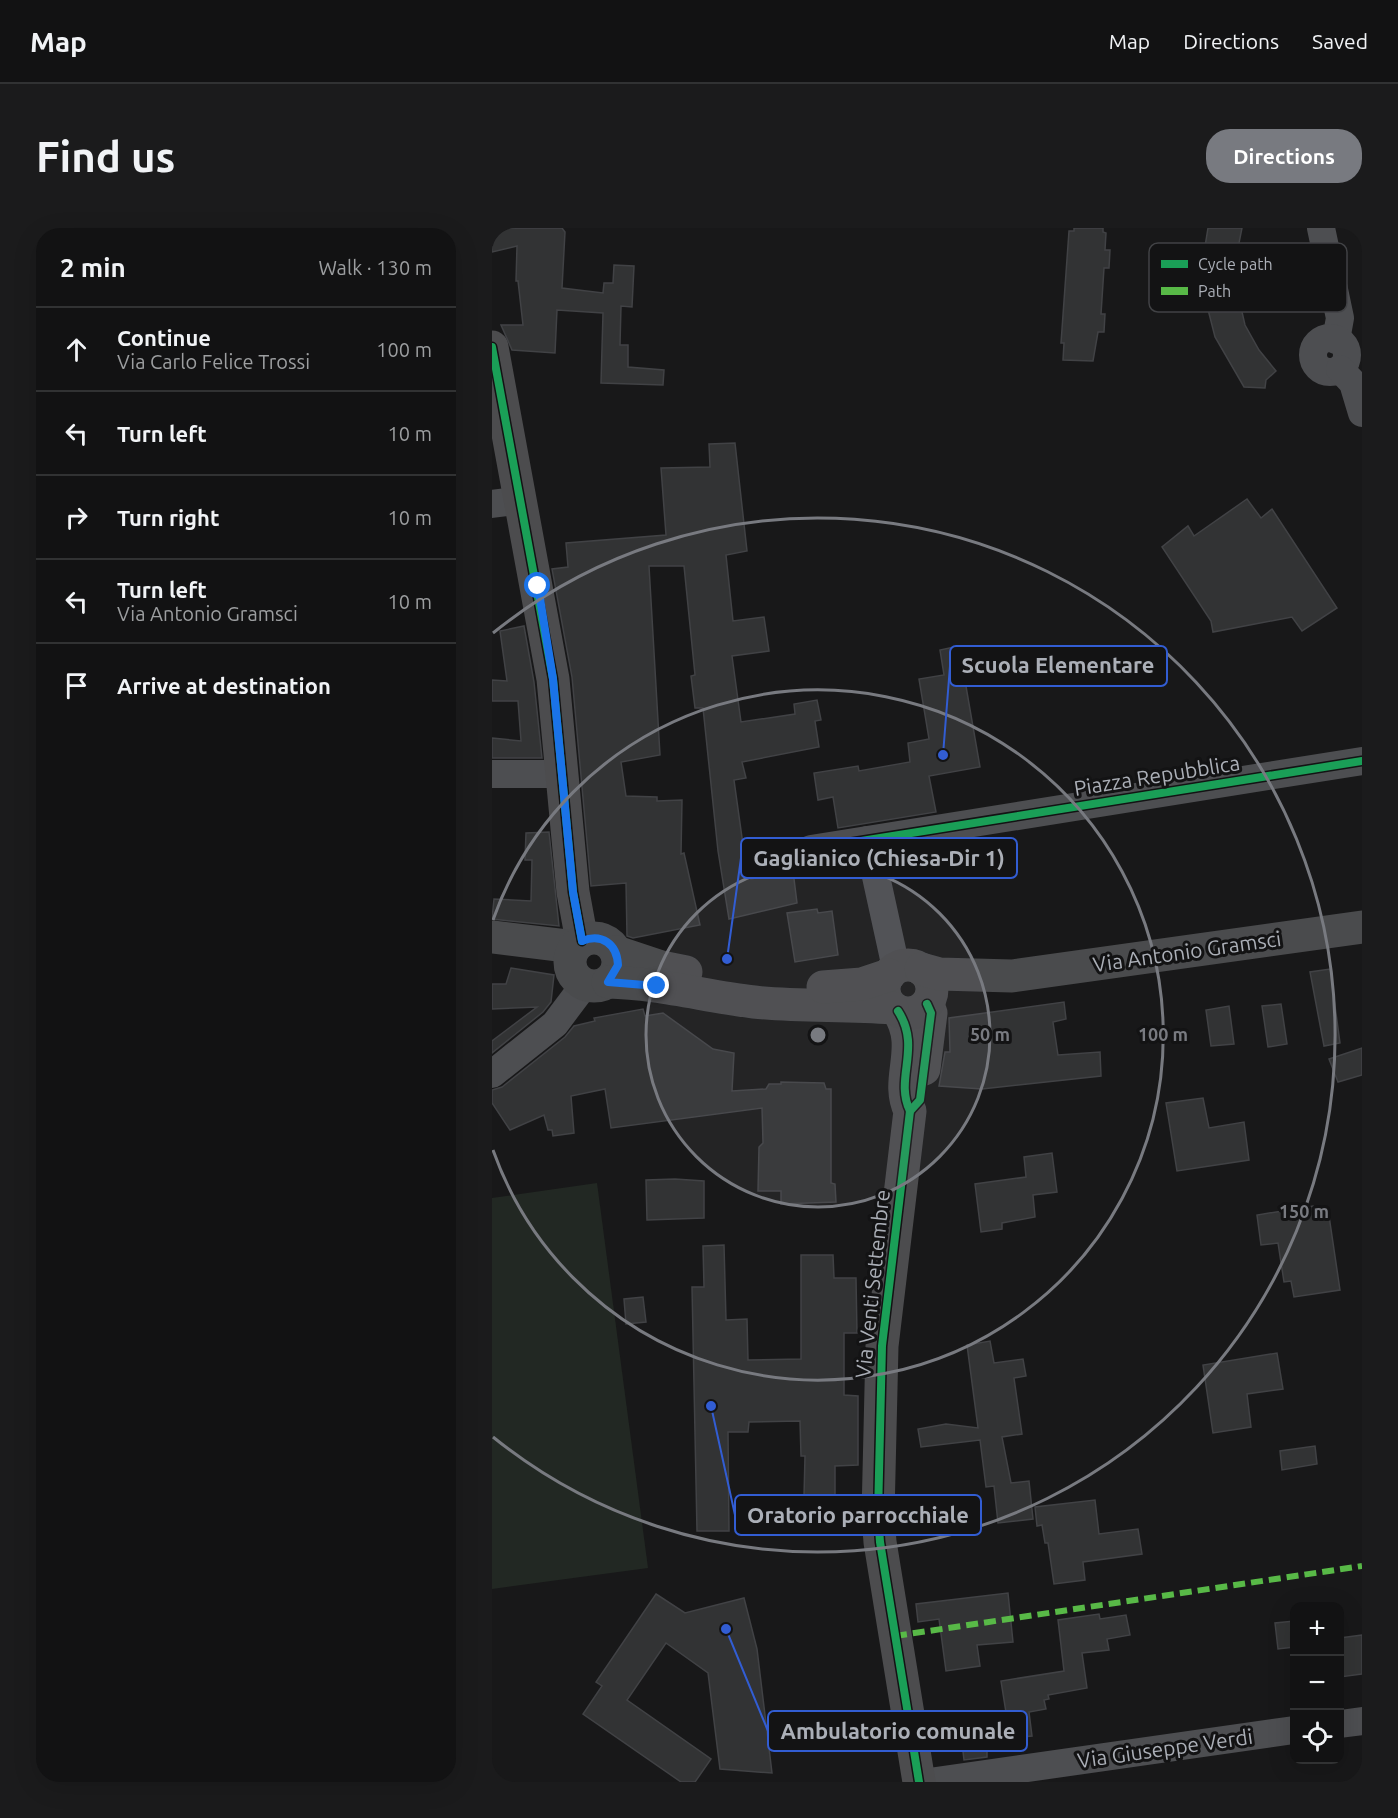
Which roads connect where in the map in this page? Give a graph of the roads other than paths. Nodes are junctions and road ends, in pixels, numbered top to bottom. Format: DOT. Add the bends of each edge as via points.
graph roads {
  1 [pos="1321,228"];
  2 [pos="1324,243"];
  3 [pos="1339,312"];
  4 [pos="492,347"];
  5 [pos="1362,413"];
  6 [pos="507,502"];
  7 [pos="1362,761"];
  8 [pos="492,774"];
  9 [pos="563,774"];
  10 [pos="868,840"];
  11 [pos="811,849"];
  12 [pos="1362,927"];
  13 [pos="492,937"];
  14 [pos="492,950"];
  15 [pos="589,962"];
  16 [pos="902,971"];
  17 [pos="1012,976"];
  18 [pos="912,1006"];
  19 [pos="492,1074"];
  20 [pos="1362,1721"];
  21 [pos="1344,1723"];
  22 [pos="1290,1731"];
  23 [pos="919,1782"];
  24 [pos="928,1782"];
  1 -- 2 [label="street"];
  3 -- 5 [label="street" via="1336,340 1318,344 1314,360 1327,372 1340,369 1353,383"];
  4 -- 6 [label="street"];
  6 -- 9 [label="street" via="553,679"];
  7 -- 10 [label="street, Piazza Repubblica"];
  8 -- 9 [label="street"];
  9 -- 15 [label="street" via="573,892"];
  10 -- 11 [label="street, Piazza Repubblica"];
  10 -- 16 [label="street"];
  12 -- 17 [label="main road, Via Antonio Gramsci"];
  13 -- 15 [label="main road"];
  14 -- 15 [label="main road"];
  15 -- 16 [label="main road, Via Antonio Gramsci" via="661,967 798,988 862,984"];
  15 -- 18 [label="main road, Via Antonio Gramsci" via="657,986 751,1001 798,1006"];
  15 -- 19 [label="street" via="555,1024"];
  16 -- 17 [label="main road, Via Antonio Gramsci"];
  16 -- 18 [label="main road" via="885,983 885,994"];
  16 -- 18 [label="main road" via="930,979 932,992"];
  17 -- 18 [label="main road, Via Antonio Gramsci"];
  18 -- 23 [label="street, Via Venti Settembre" via="931,1012 920,1100 910,1111 882,1346 878,1515"];
  20 -- 21 [label="street"];
  22 -- 24 [label="street, Via Giuseppe Verdi"];
}
